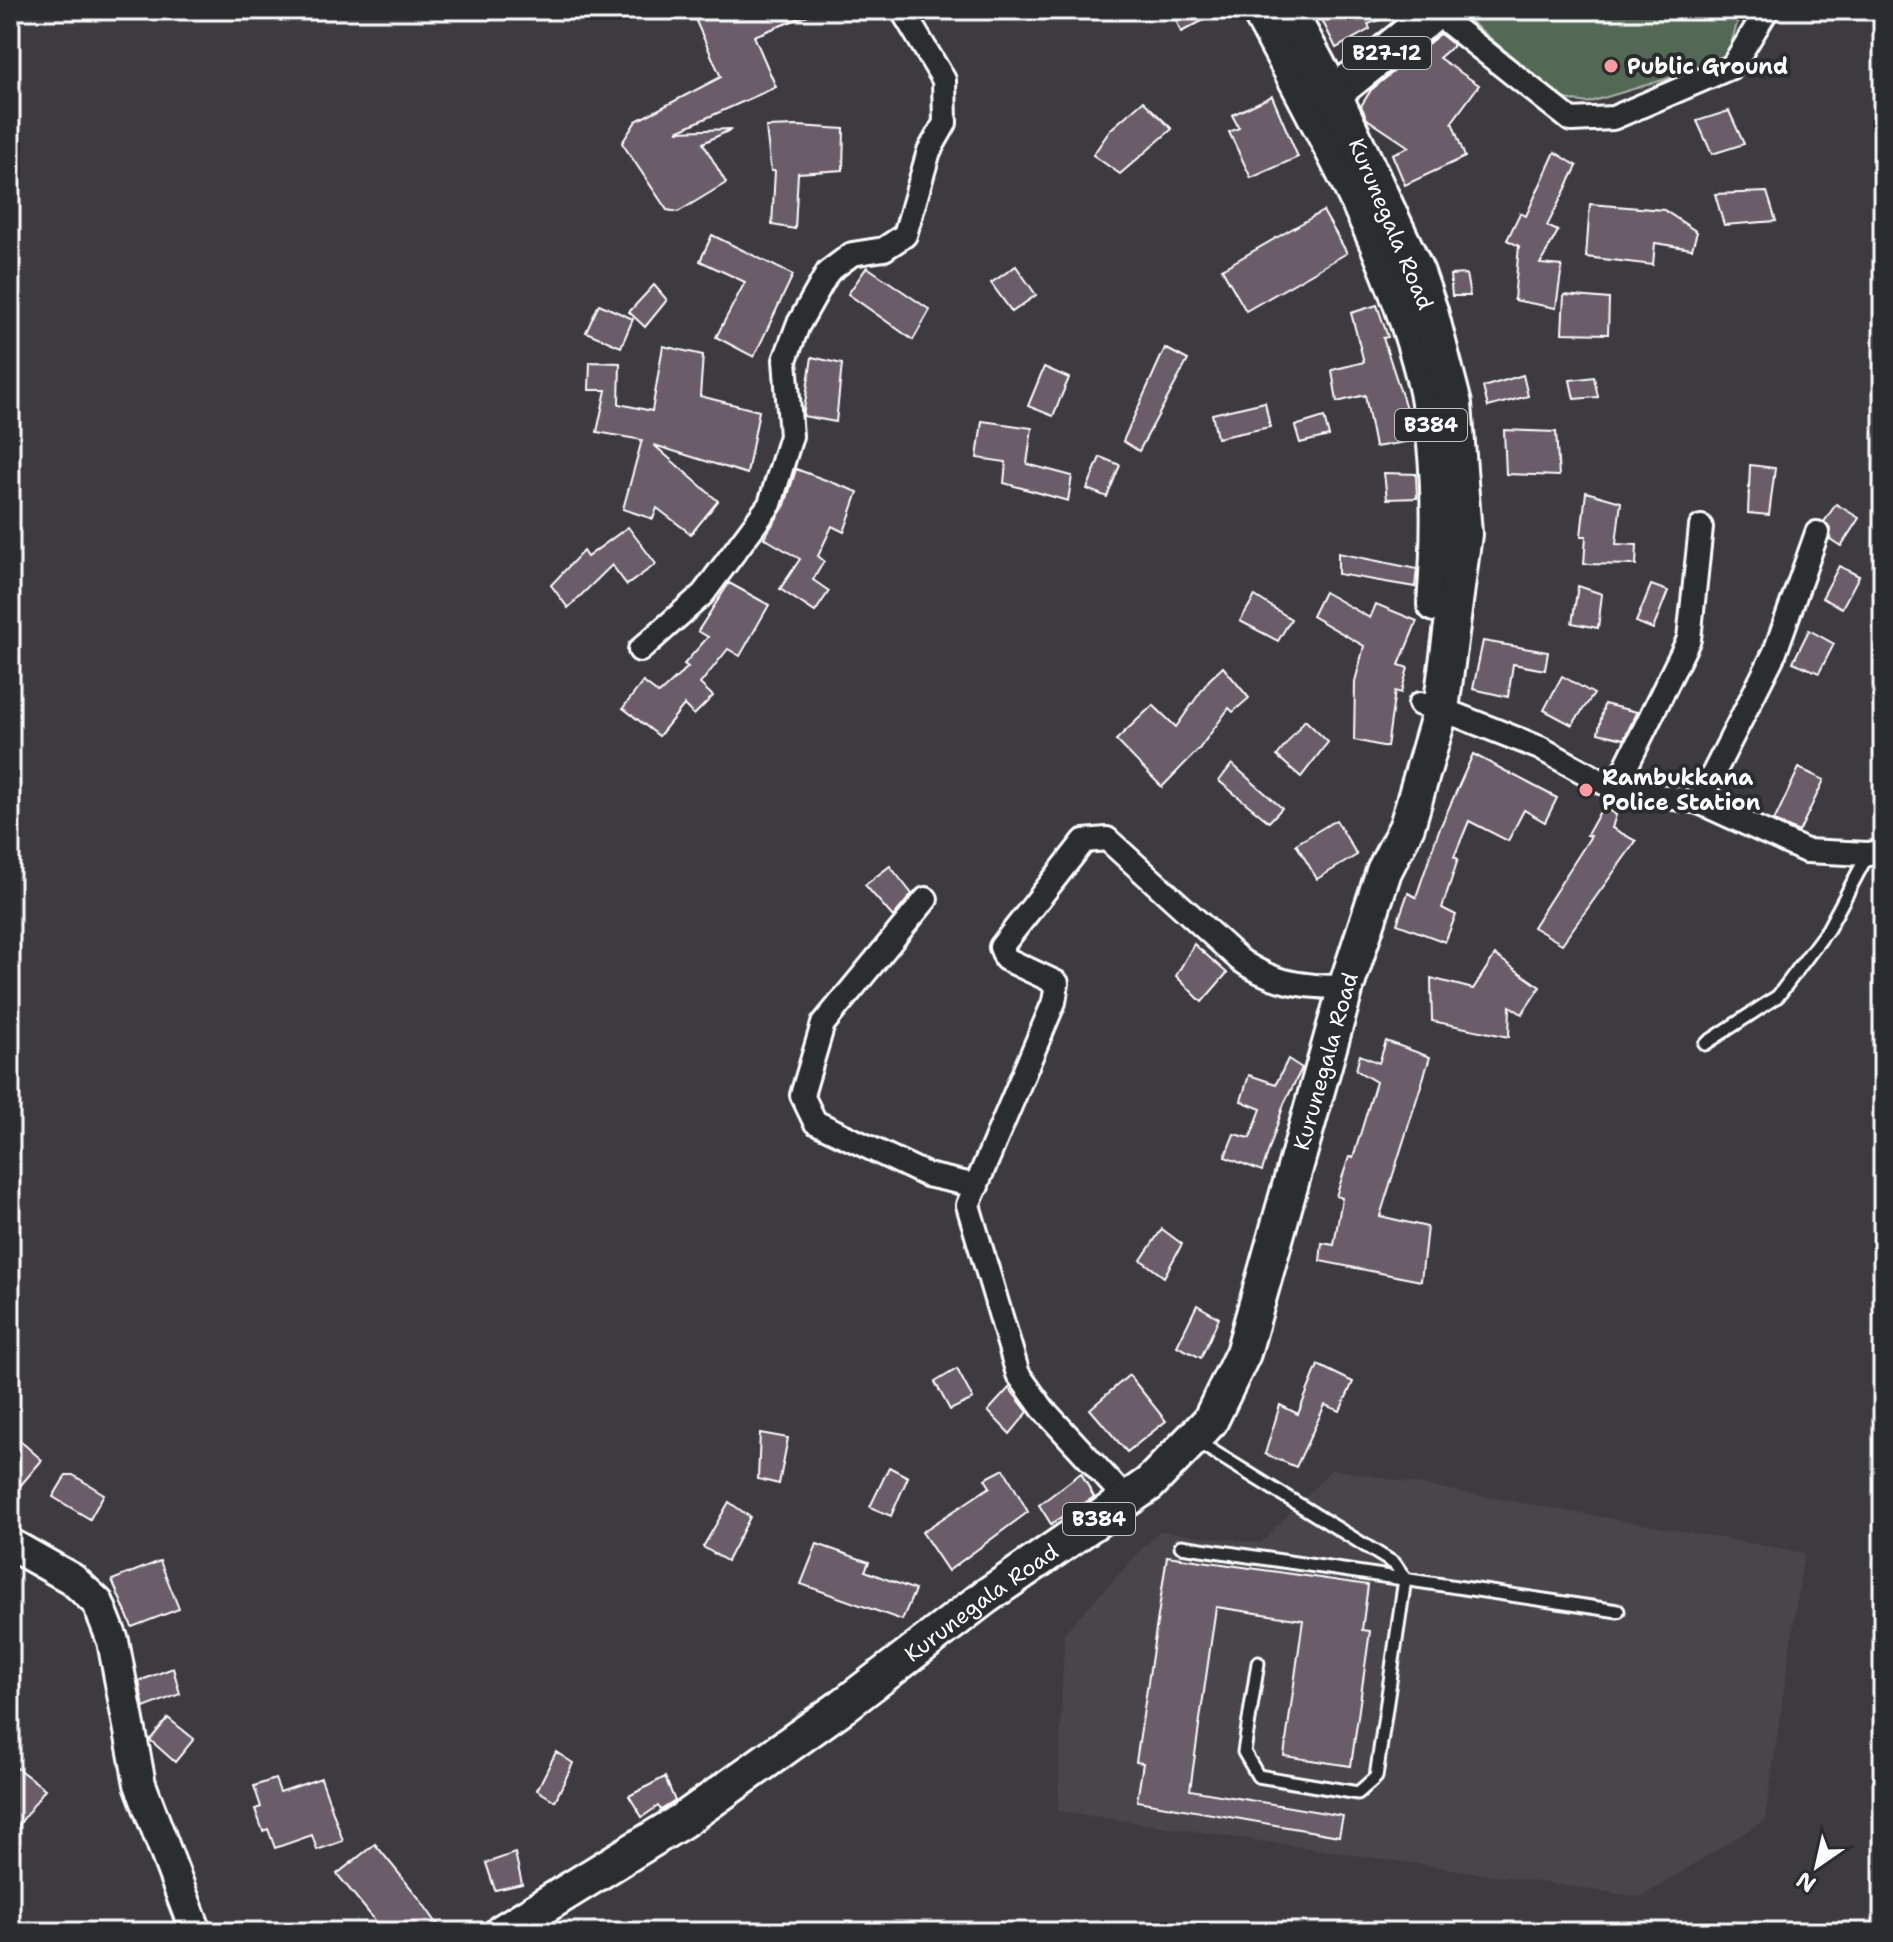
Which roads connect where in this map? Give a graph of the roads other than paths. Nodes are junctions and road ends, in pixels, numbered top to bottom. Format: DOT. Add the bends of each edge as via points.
graph roads {
  1 [pos="902,10"];
  2 [pos="1259,10"];
  3 [pos="1288,10"];
  4 [pos="1767,10"];
  5 [pos="1437,12"];
  6 [pos="1323,103"];
  7 [pos="1701,527"];
  8 [pos="1817,533"];
  9 [pos="640,650"];
  10 [pos="1430,706"];
  11 [pos="1615,789"];
  12 [pos="1699,802"];
  13 [pos="1876,852"];
  14 [pos="926,899"];
  15 [pos="1346,987"];
  16 [pos="1705,1044"];
  17 [pos="977,1186"];
  18 [pos="1194,1440"];
  19 [pos="1127,1500"];
  20 [pos="10,1544"];
  21 [pos="1181,1546"];
  22 [pos="1405,1579"];
  23 [pos="1618,1611"];
  24 [pos="1258,1663"];
  25 [pos="196,1932"];
  26 [pos="502,1932"];
  1 -- 9 [label="street" via="944,80 945,123 929,151 905,235 884,249 852,254 828,272 785,360 791,436 770,504 703,594"];
  2 -- 6 [label="main road, Kurunegala Road / B384"];
  3 -- 6 [label="main road, Kurunegala Road / B384"];
  4 -- 5 [label="street" via="1732,67 1613,118 1571,120"];
  5 -- 6 [label="main road, B27-12"];
  6 -- 10 [label="main road, Kurunegala Road / B384" via="1417,273 1454,404 1464,534"];
  7 -- 11 [label="street" via="1689,639"];
  8 -- 12 [label="street" via="1775,652"];
  10 -- 11 [label="street" via="1540,748"];
  10 -- 15 [label="main road, Kurunegala Road / B384"];
  11 -- 12 [label="street"];
  12 -- 13 [label="street" via="1806,851"];
  13 -- 16 [label="lane" via="1778,996"];
  14 -- 17 [label="street" via="823,1024 802,1095 815,1122 927,1175"];
  15 -- 17 [label="street" via="1306,987 1262,976 1107,839 1084,841 1001,947 1006,959 1057,983 1054,1002"];
  15 -- 18 [label="main road, Kurunegala Road / B384" via="1243,1353 1224,1397"];
  17 -- 19 [label="street" via="968,1205 1018,1374"];
  18 -- 19 [label="main road, Kurunegala Road / B384"];
  18 -- 22 [label="lane" via="1395,1564"];
  19 -- 26 [label="main road, Kurunegala Road / B384" via="985,1597 683,1820"];
  20 -- 25 [label="street" via="72,1579 98,1603 113,1641 140,1784"];
  21 -- 22 [label="lane"];
  22 -- 23 [label="lane"];
  22 -- 24 [label="lane" via="1376,1777 1358,1793 1258,1776 1244,1752"];
}
